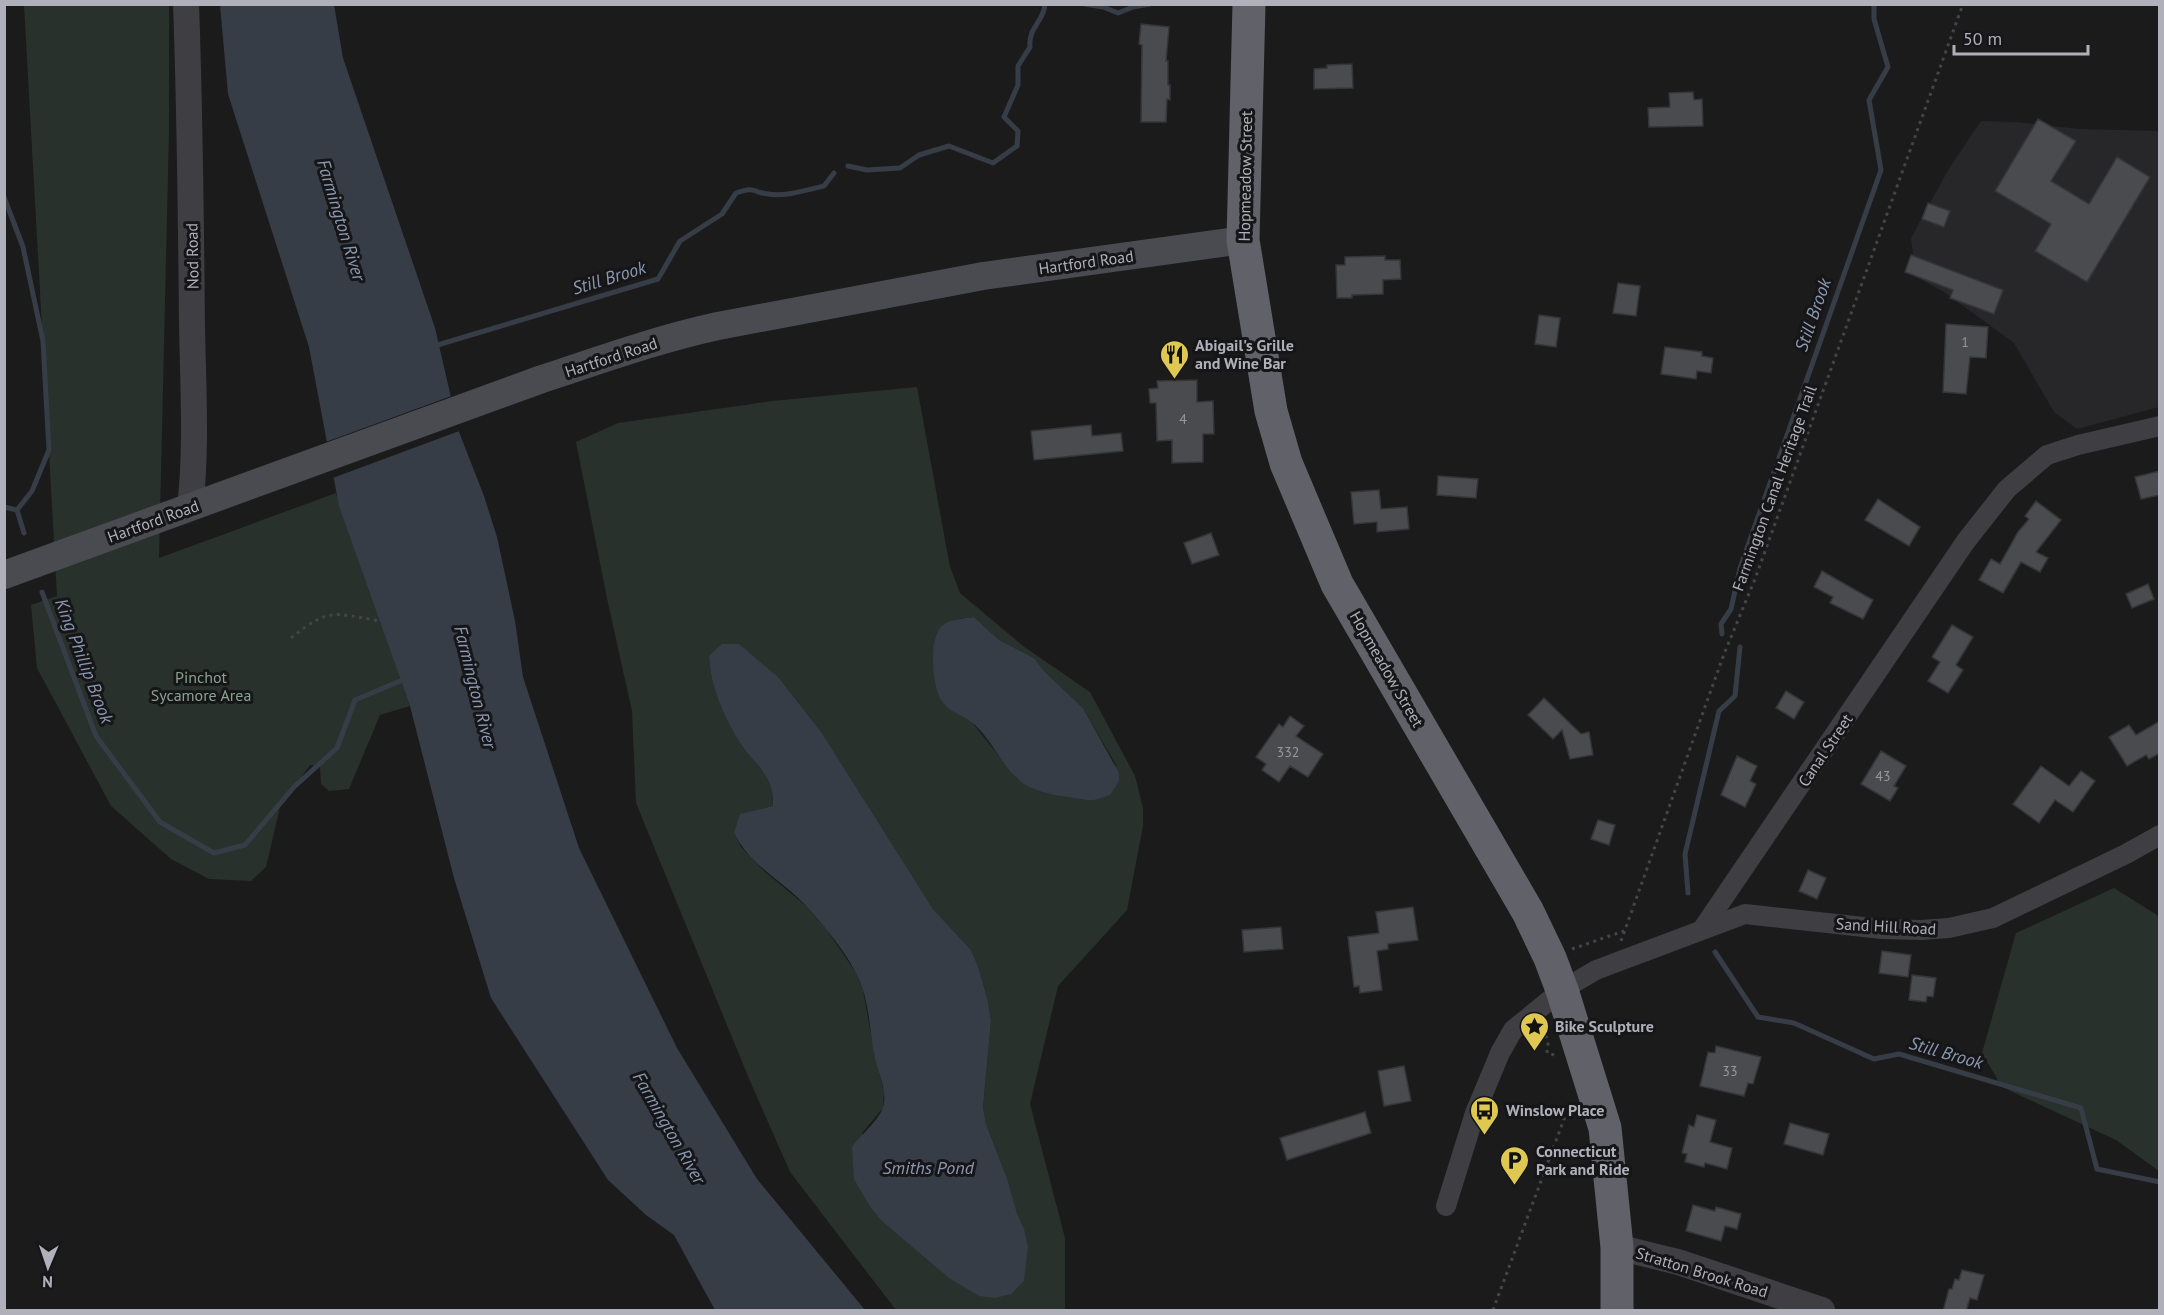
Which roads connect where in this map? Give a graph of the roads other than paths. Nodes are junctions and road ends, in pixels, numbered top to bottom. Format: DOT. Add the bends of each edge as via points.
graph roads {
  1 [pos="186,4"];
  2 [pos="1249,4"];
  3 [pos="1243,240"];
  4 [pos="2160,426"];
  5 [pos="190,508"];
  6 [pos="4,575"];
  7 [pos="2160,835"];
  8 [pos="1703,928"];
  9 [pos="1562,990"];
  10 [pos="1446,1206"];
  11 [pos="1617,1247"];
  12 [pos="1617,1311"];
  13 [pos="1822,1311"];
  1 -- 5 [label="street, Nod Road" via="194,463"];
  2 -- 3 [label="highway, Hopmeadow Street"];
  3 -- 5 [label="main road, Hartford Road" via="983,276 718,326 619,353"];
  3 -- 9 [label="highway, Hopmeadow Street" via="1271,411 1286,463 1337,584 1528,912"];
  4 -- 8 [label="street, Canal Street" via="2047,455 2007,489 1966,541"];
  5 -- 6 [label="main road, Hartford Road"];
  7 -- 8 [label="street, Sand Hill Road" via="1993,918 1949,928 1882,929 1745,914"];
  8 -- 9 [label="street" via="1596,970"];
  9 -- 10 [label="street" via="1513,1030 1500,1053 1475,1113"];
  9 -- 11 [label="highway, Hopmeadow Street" via="1605,1128"];
  11 -- 12 [label="highway, Hopmeadow Street"];
  11 -- 13 [label="street, Stratton Brook Road" via="1678,1262"];
}
